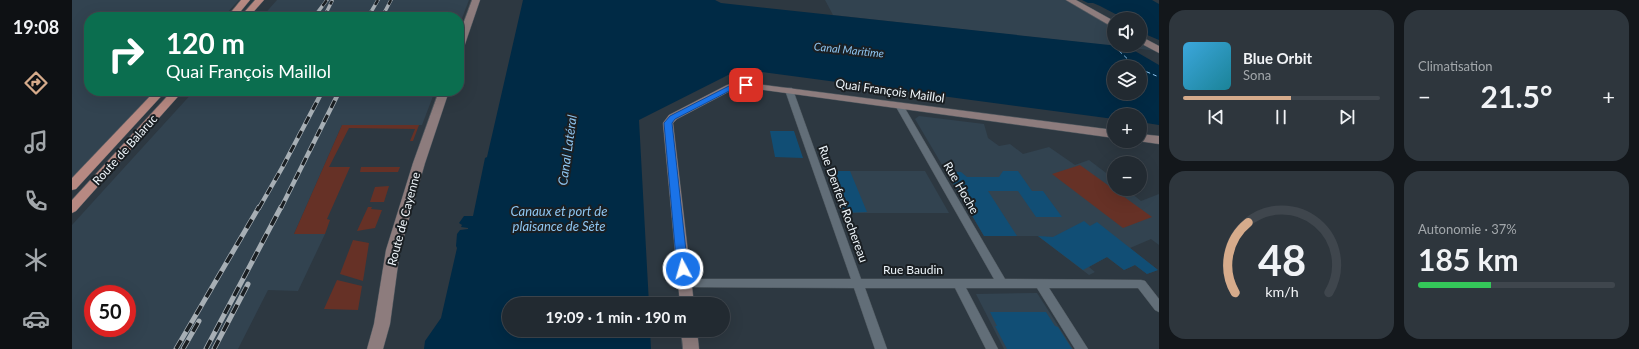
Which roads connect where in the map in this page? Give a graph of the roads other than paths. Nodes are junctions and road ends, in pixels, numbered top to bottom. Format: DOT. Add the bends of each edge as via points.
graph roads {
  1 [pos="246,0"];
  2 [pos="260,0"];
  3 [pos="476,0"];
  4 [pos="1070,0"];
  5 [pos="235,12"];
  6 [pos="249,12"];
  7 [pos="1107,21"];
  8 [pos="464,33"];
  9 [pos="1147,43"];
  10 [pos="1159,50"];
  11 [pos="789,90"];
  12 [pos="156,96"];
  13 [pos="173,96"];
  14 [pos="442,96"];
  15 [pos="899,105"];
  16 [pos="1107,133"];
  17 [pos="1147,139"];
  18 [pos="1159,140"];
  19 [pos="72,186"];
  20 [pos="72,208"];
  21 [pos="684,282"];
  22 [pos="858,283"];
  23 [pos="958,284"];
  24 [pos="1002,284"];
  25 [pos="1040,284"];
  26 [pos="686,297"];
  27 [pos="1159,307"];
  28 [pos="690,337"];
  29 [pos="375,349"];
  30 [pos="691,349"];
  31 [pos="881,349"];
  32 [pos="992,349"];
  33 [pos="1082,349"];
  1 -- 5 [label="main road"];
  2 -- 6 [label="main road"];
  3 -- 8 [label="main road"];
  4 -- 7 [label="main road"];
  9 -- 10 [label="main road"];
  11 -- 15 [label="main road, Quai François Maillol"];
  11 -- 21 [label="main road, Quai François Maillol" via="736,86 668,123"];
  11 -- 22 [label="street, Rue Denfert Rochereau"];
  12 -- 19 [label="main road, Route de Balaruc"];
  13 -- 20 [label="main road, Route de Balaruc"];
  14 -- 29 [label="main road, Route de Cayenne" via="393,250 382,324"];
  15 -- 16 [label="main road, Quai François Maillol"];
  15 -- 24 [label="street, Rue Hoche"];
  17 -- 18 [label="main road"];
  21 -- 22 [label="street, Rue Baudin"];
  21 -- 26 [label="main road"];
  22 -- 23 [label="street, Rue Baudin"];
  22 -- 31 [label="street, Rue Denfert Rochereau"];
  23 -- 24 [label="street, Rue Baudin"];
  23 -- 32 [label="street"];
  24 -- 25 [label="street, Rue Baudin"];
  25 -- 27 [label="street, Rue Baudin" via="1141,284"];
  25 -- 33 [label="street"];
  28 -- 30 [label="main road"];
}
